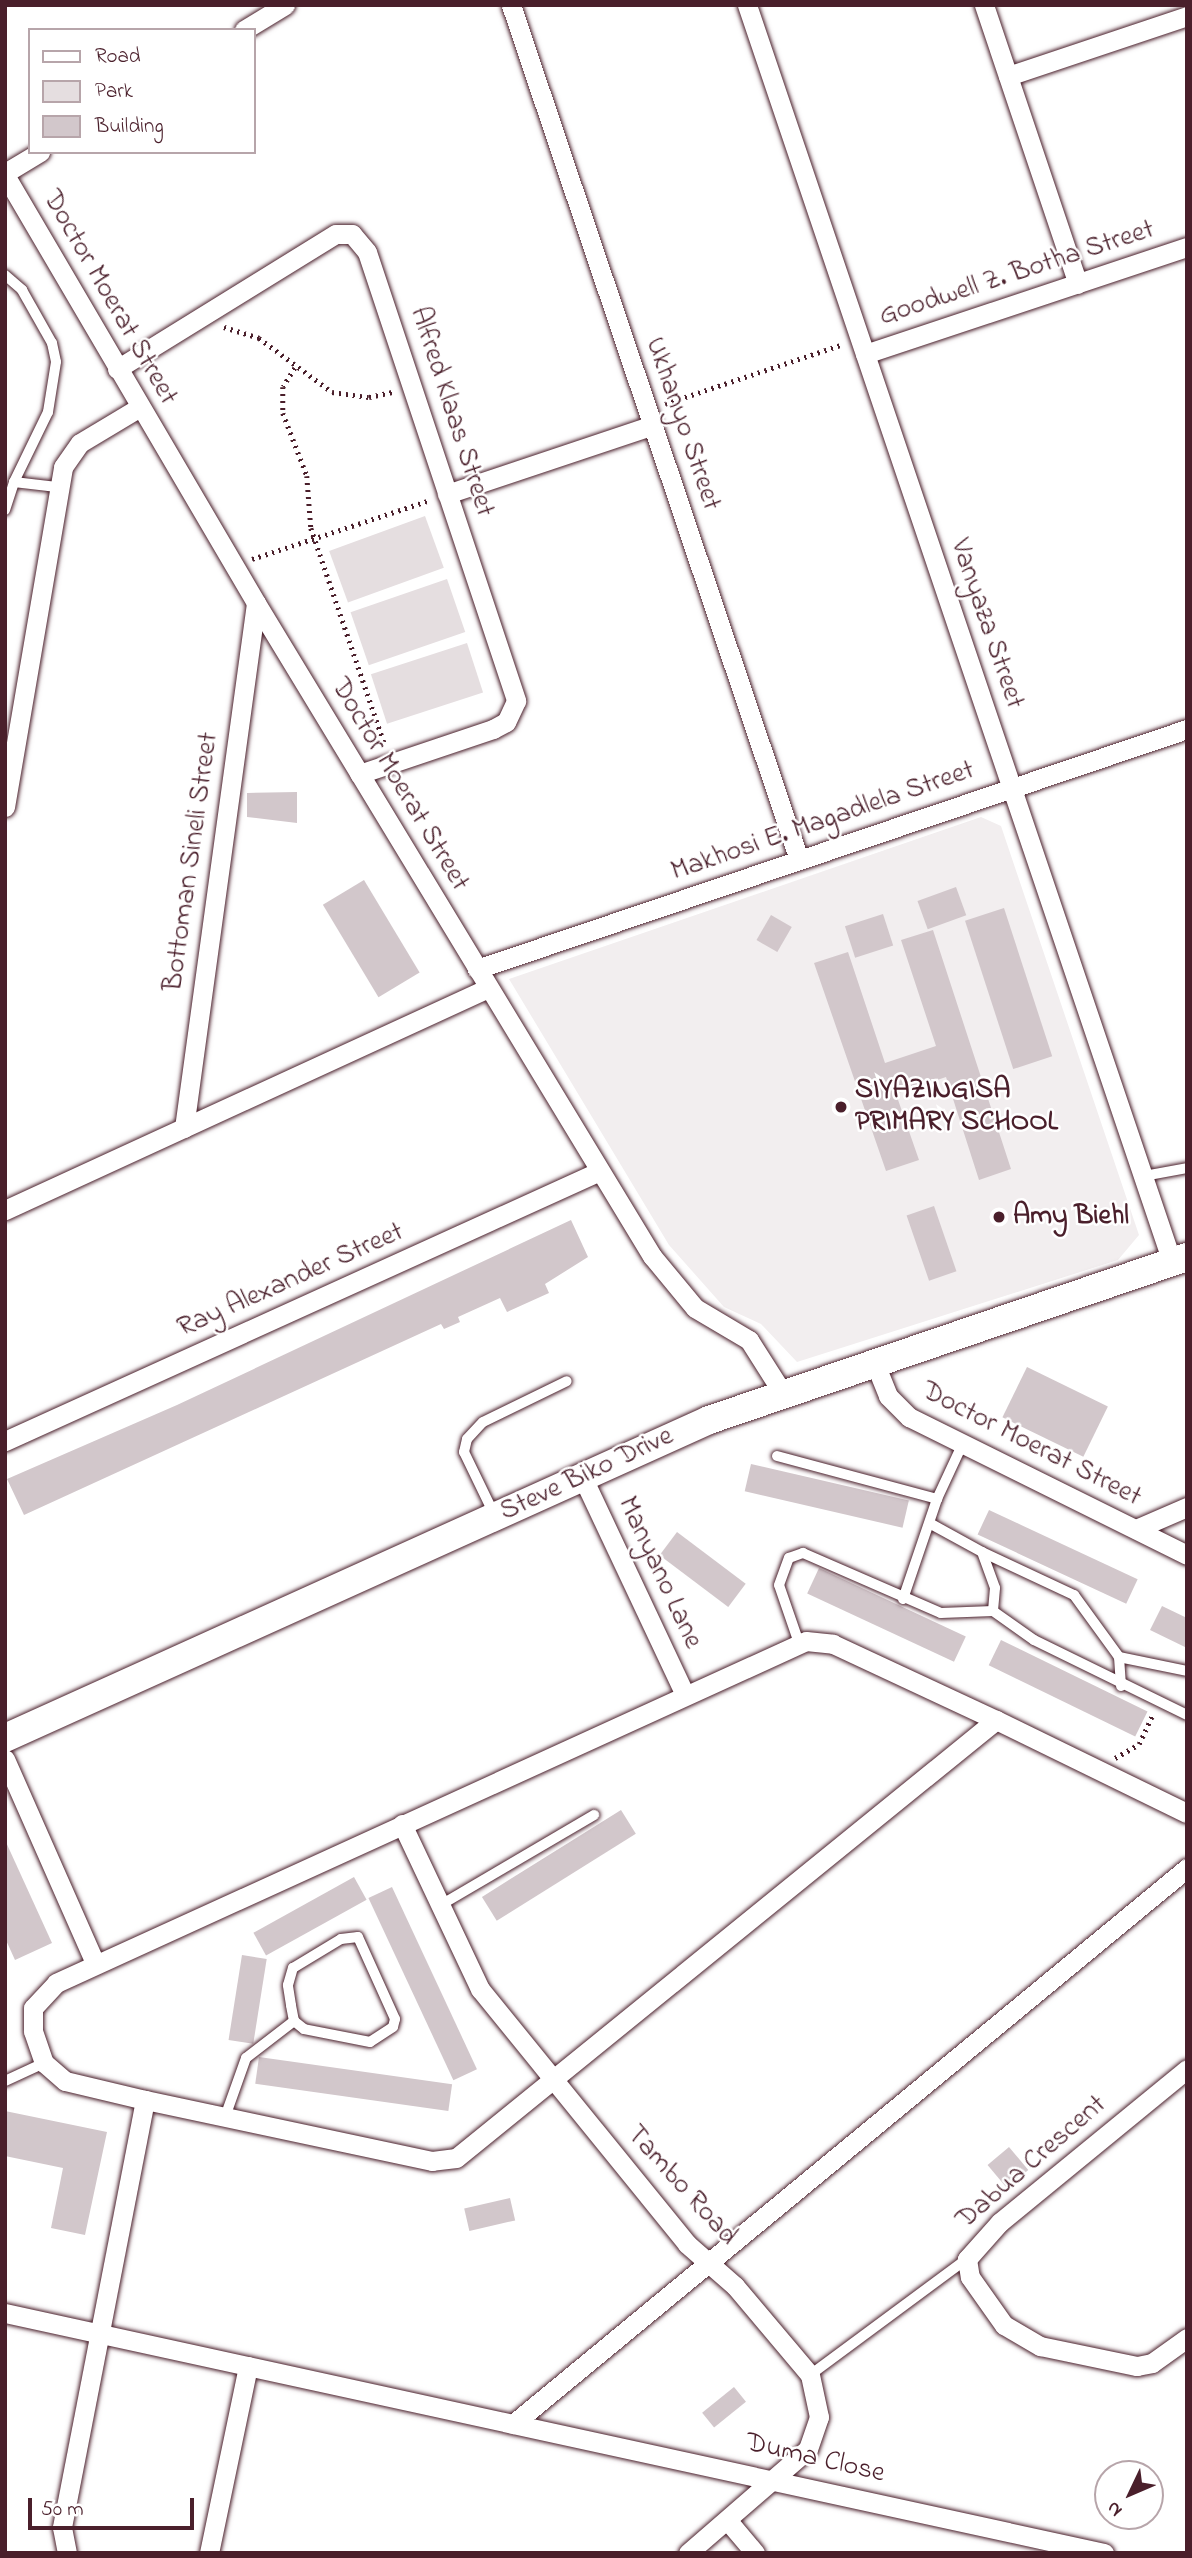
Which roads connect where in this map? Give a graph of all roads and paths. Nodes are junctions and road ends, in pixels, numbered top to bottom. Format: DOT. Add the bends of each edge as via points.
graph roads {
  1 [pos="285,5"];
  2 [pos="512,5"];
  3 [pos="747,5"];
  4 [pos="985,5"];
  5 [pos="1187,16"];
  6 [pos="247,28"];
  7 [pos="1009,76"];
  8 [pos="37,154"];
  9 [pos="5,174"];
  10 [pos="1187,247"];
  11 [pos="5,275"];
  12 [pos="1078,284"];
  13 [pos="212,310"];
  14 [pos="863,346"];
  15 [pos="295,368"];
  16 [pos="117,369"];
  17 [pos="411,386"];
  18 [pos="140,407"];
  19 [pos="650,417"];
  20 [pos="14,482"];
  21 [pos="57,487"];
  22 [pos="447,494"];
  23 [pos="5,510"];
  24 [pos="314,537"];
  25 [pos="234,566"];
  26 [pos="256,603"];
  27 [pos="1187,729"];
  28 [pos="392,764"];
  29 [pos="359,774"];
  30 [pos="1012,788"];
  31 [pos="5,807"];
  32 [pos="799,860"];
  33 [pos="477,969"];
  34 [pos="488,988"];
  35 [pos="184,1128"];
  36 [pos="1187,1168"];
  37 [pos="600,1171"];
  38 [pos="1144,1176"];
  39 [pos="5,1210"];
  40 [pos="1180,1259"];
  41 [pos="874,1361"];
  42 [pos="567,1381"];
  43 [pos="782,1392"];
  44 [pos="5,1441"];
  45 [pos="963,1443"];
  46 [pos="777,1456"];
  47 [pos="582,1476"];
  48 [pos="937,1499"];
  49 [pos="1187,1507"];
  50 [pos="496,1517"];
  51 [pos="931,1524"];
  52 [pos="1136,1529"];
  53 [pos="982,1552"];
  54 [pos="1187,1555"];
  55 [pos="903,1599"];
  56 [pos="993,1611"];
  57 [pos="799,1643"];
  58 [pos="1119,1657"];
  59 [pos="1187,1671"];
  60 [pos="1121,1686"];
  61 [pos="685,1695"];
  62 [pos="1157,1703"];
  63 [pos="1187,1715"];
  64 [pos="996,1720"];
  65 [pos="5,1738"];
  66 [pos="1139,1744"];
  67 [pos="5,1759"];
  68 [pos="1187,1813"];
  69 [pos="594,1815"];
  70 [pos="402,1824"];
  71 [pos="1187,1868"];
  72 [pos="438,1906"];
  73 [pos="95,1963"];
  74 [pos="294,2021"];
  75 [pos="44,2063"];
  76 [pos="1187,2069"];
  77 [pos="5,2081"];
  78 [pos="555,2082"];
  79 [pos="145,2100"];
  80 [pos="225,2117"];
  81 [pos="967,2259"];
  82 [pos="707,2261"];
  83 [pos="5,2313"];
  84 [pos="99,2331"];
  85 [pos="1187,2338"];
  86 [pos="248,2366"];
  87 [pos="810,2375"];
  88 [pos="513,2424"];
  89 [pos="774,2477"];
  90 [pos="728,2521"];
  91 [pos="67,2553"];
  92 [pos="209,2553"];
  93 [pos="688,2553"];
  94 [pos="755,2553"];
  95 [pos="1104,2553"];
  1 -- 6 [label="street"];
  2 -- 19 [label="street, Ukhanyo Street"];
  3 -- 14 [label="street, Vanyaza Street"];
  4 -- 7 [label="street"];
  5 -- 7 [label="street"];
  7 -- 12 [label="street"];
  8 -- 9 [label="street"];
  9 -- 16 [label="street, Doctor Moerat Street"];
  10 -- 12 [label="street, Goodwell Z. Botha Street"];
  11 -- 20 [label="lane" via="22,290 52,343 56,362 48,412"];
  12 -- 14 [label="street, Goodwell Z. Botha Street"];
  13 -- 15 [label="path" via="222,326 259,338"];
  13 -- 16 [label="street, Alfred Klaas Street"];
  13 -- 17 [label="street, Alfred Klaas Street" via="336,234 352,234 379,277"];
  14 -- 19 [label="path"];
  14 -- 30 [label="street, Vanyaza Street"];
  15 -- 17 [label="path" via="313,383 350,396"];
  15 -- 24 [label="path" via="281,400 307,476"];
  16 -- 18 [label="street, Doctor Moerat Street"];
  17 -- 22 [label="street, Alfred Klaas Street"];
  18 -- 21 [label="street" via="80,443 63,467"];
  18 -- 25 [label="street, Doctor Moerat Street"];
  19 -- 22 [label="street"];
  19 -- 32 [label="street, Ukhanyo Street"];
  20 -- 21 [label="lane"];
  20 -- 23 [label="lane"];
  21 -- 31 [label="street"];
  22 -- 24 [label="path"];
  22 -- 28 [label="street, Alfred Klaas Street" via="516,701 506,722 493,729"];
  24 -- 25 [label="path"];
  24 -- 28 [label="path"];
  25 -- 26 [label="street, Doctor Moerat Street"];
  26 -- 29 [label="street, Doctor Moerat Street"];
  26 -- 35 [label="street, Bottoman Sineli Street"];
  27 -- 30 [label="street, Makhosi E. Magadlela Street"];
  28 -- 29 [label="street, Alfred Klaas Street"];
  29 -- 33 [label="street, Doctor Moerat Street"];
  30 -- 32 [label="street, Makhosi E. Magadlela Street"];
  30 -- 38 [label="street, Vanyaza Street"];
  32 -- 33 [label="street, Makhosi E. Magadlela Street"];
  33 -- 34 [label="street, Doctor Moerat Street"];
  34 -- 35 [label="street"];
  34 -- 37 [label="street, Doctor Moerat Street"];
  35 -- 39 [label="street"];
  36 -- 38 [label="lane"];
  37 -- 43 [label="street, Doctor Moerat Street" via="652,1256 695,1307 749,1340"];
  37 -- 44 [label="street, Ray Alexander Street"];
  38 -- 40 [label="street, Vanyaza Street"];
  40 -- 41 [label="main road, Steve Biko Drive"];
  41 -- 43 [label="main road, Steve Biko Drive"];
  41 -- 45 [label="street, Doctor Moerat Street" via="897,1408"];
  42 -- 50 [label="lane" via="483,1422 467,1439 464,1452"];
  43 -- 47 [label="main road, Steve Biko Drive"];
  45 -- 48 [label="lane"];
  45 -- 52 [label="street, Doctor Moerat Street"];
  46 -- 48 [label="lane"];
  47 -- 50 [label="main road, Steve Biko Drive"];
  47 -- 61 [label="street, Manyano Lane"];
  48 -- 51 [label="lane"];
  49 -- 52 [label="street"];
  50 -- 65 [label="main road, Steve Biko Drive"];
  51 -- 53 [label="lane"];
  51 -- 55 [label="lane"];
  52 -- 54 [label="street, Doctor Moerat Street"];
  53 -- 56 [label="lane" via="995,1588"];
  53 -- 58 [label="lane" via="1074,1595"];
  55 -- 56 [label="lane" via="941,1613"];
  55 -- 57 [label="lane" via="811,1554 794,1555 784,1565 779,1585"];
  56 -- 60 [label="lane" via="1034,1640"];
  57 -- 61 [label="street"];
  57 -- 64 [label="street" via="833,1644"];
  58 -- 59 [label="lane"];
  58 -- 60 [label="lane"];
  60 -- 62 [label="lane"];
  61 -- 70 [label="street"];
  62 -- 63 [label="lane"];
  62 -- 66 [label="path"];
  64 -- 68 [label="street"];
  64 -- 78 [label="street"];
  67 -- 73 [label="street"];
  69 -- 72 [label="lane"];
  70 -- 72 [label="street, Tambo Road"];
  70 -- 73 [label="street"];
  71 -- 82 [label="street"];
  72 -- 78 [label="street, Tambo Road" via="480,1989"];
  73 -- 75 [label="street" via="56,1983 33,2008 33,2031"];
  74 -- 74 [label="lane" via="288,1985 293,1968 327,1946 358,1937 394,2019 393,2027 370,2042 322,2035"];
  74 -- 80 [label="lane" via="246,2058"];
  75 -- 77 [label="lane"];
  75 -- 79 [label="street" via="65,2081"];
  76 -- 81 [label="street, Dabua Crescent" via="1000,2222"];
  78 -- 80 [label="street" via="468,2153 445,2161"];
  78 -- 82 [label="street, Tambo Road"];
  79 -- 80 [label="street"];
  79 -- 84 [label="street"];
  81 -- 85 [label="street, Dabua Crescent" via="970,2277 1004,2325 1040,2346 1137,2366 1152,2363"];
  81 -- 87 [label="lane"];
  82 -- 87 [label="street, Tambo Road" via="735,2286"];
  82 -- 88 [label="street"];
  83 -- 84 [label="street, Duma Close"];
  84 -- 86 [label="street, Duma Close"];
  84 -- 91 [label="street" via="62,2526"];
  86 -- 88 [label="street, Duma Close"];
  86 -- 92 [label="street"];
  87 -- 89 [label="street, Tambo Road" via="818,2402 815,2433 808,2449"];
  88 -- 89 [label="street, Duma Close"];
  89 -- 90 [label="street, Tambo Road"];
  89 -- 95 [label="street, Duma Close"];
  90 -- 93 [label="street, Tambo Road"];
  90 -- 94 [label="street"];
}
